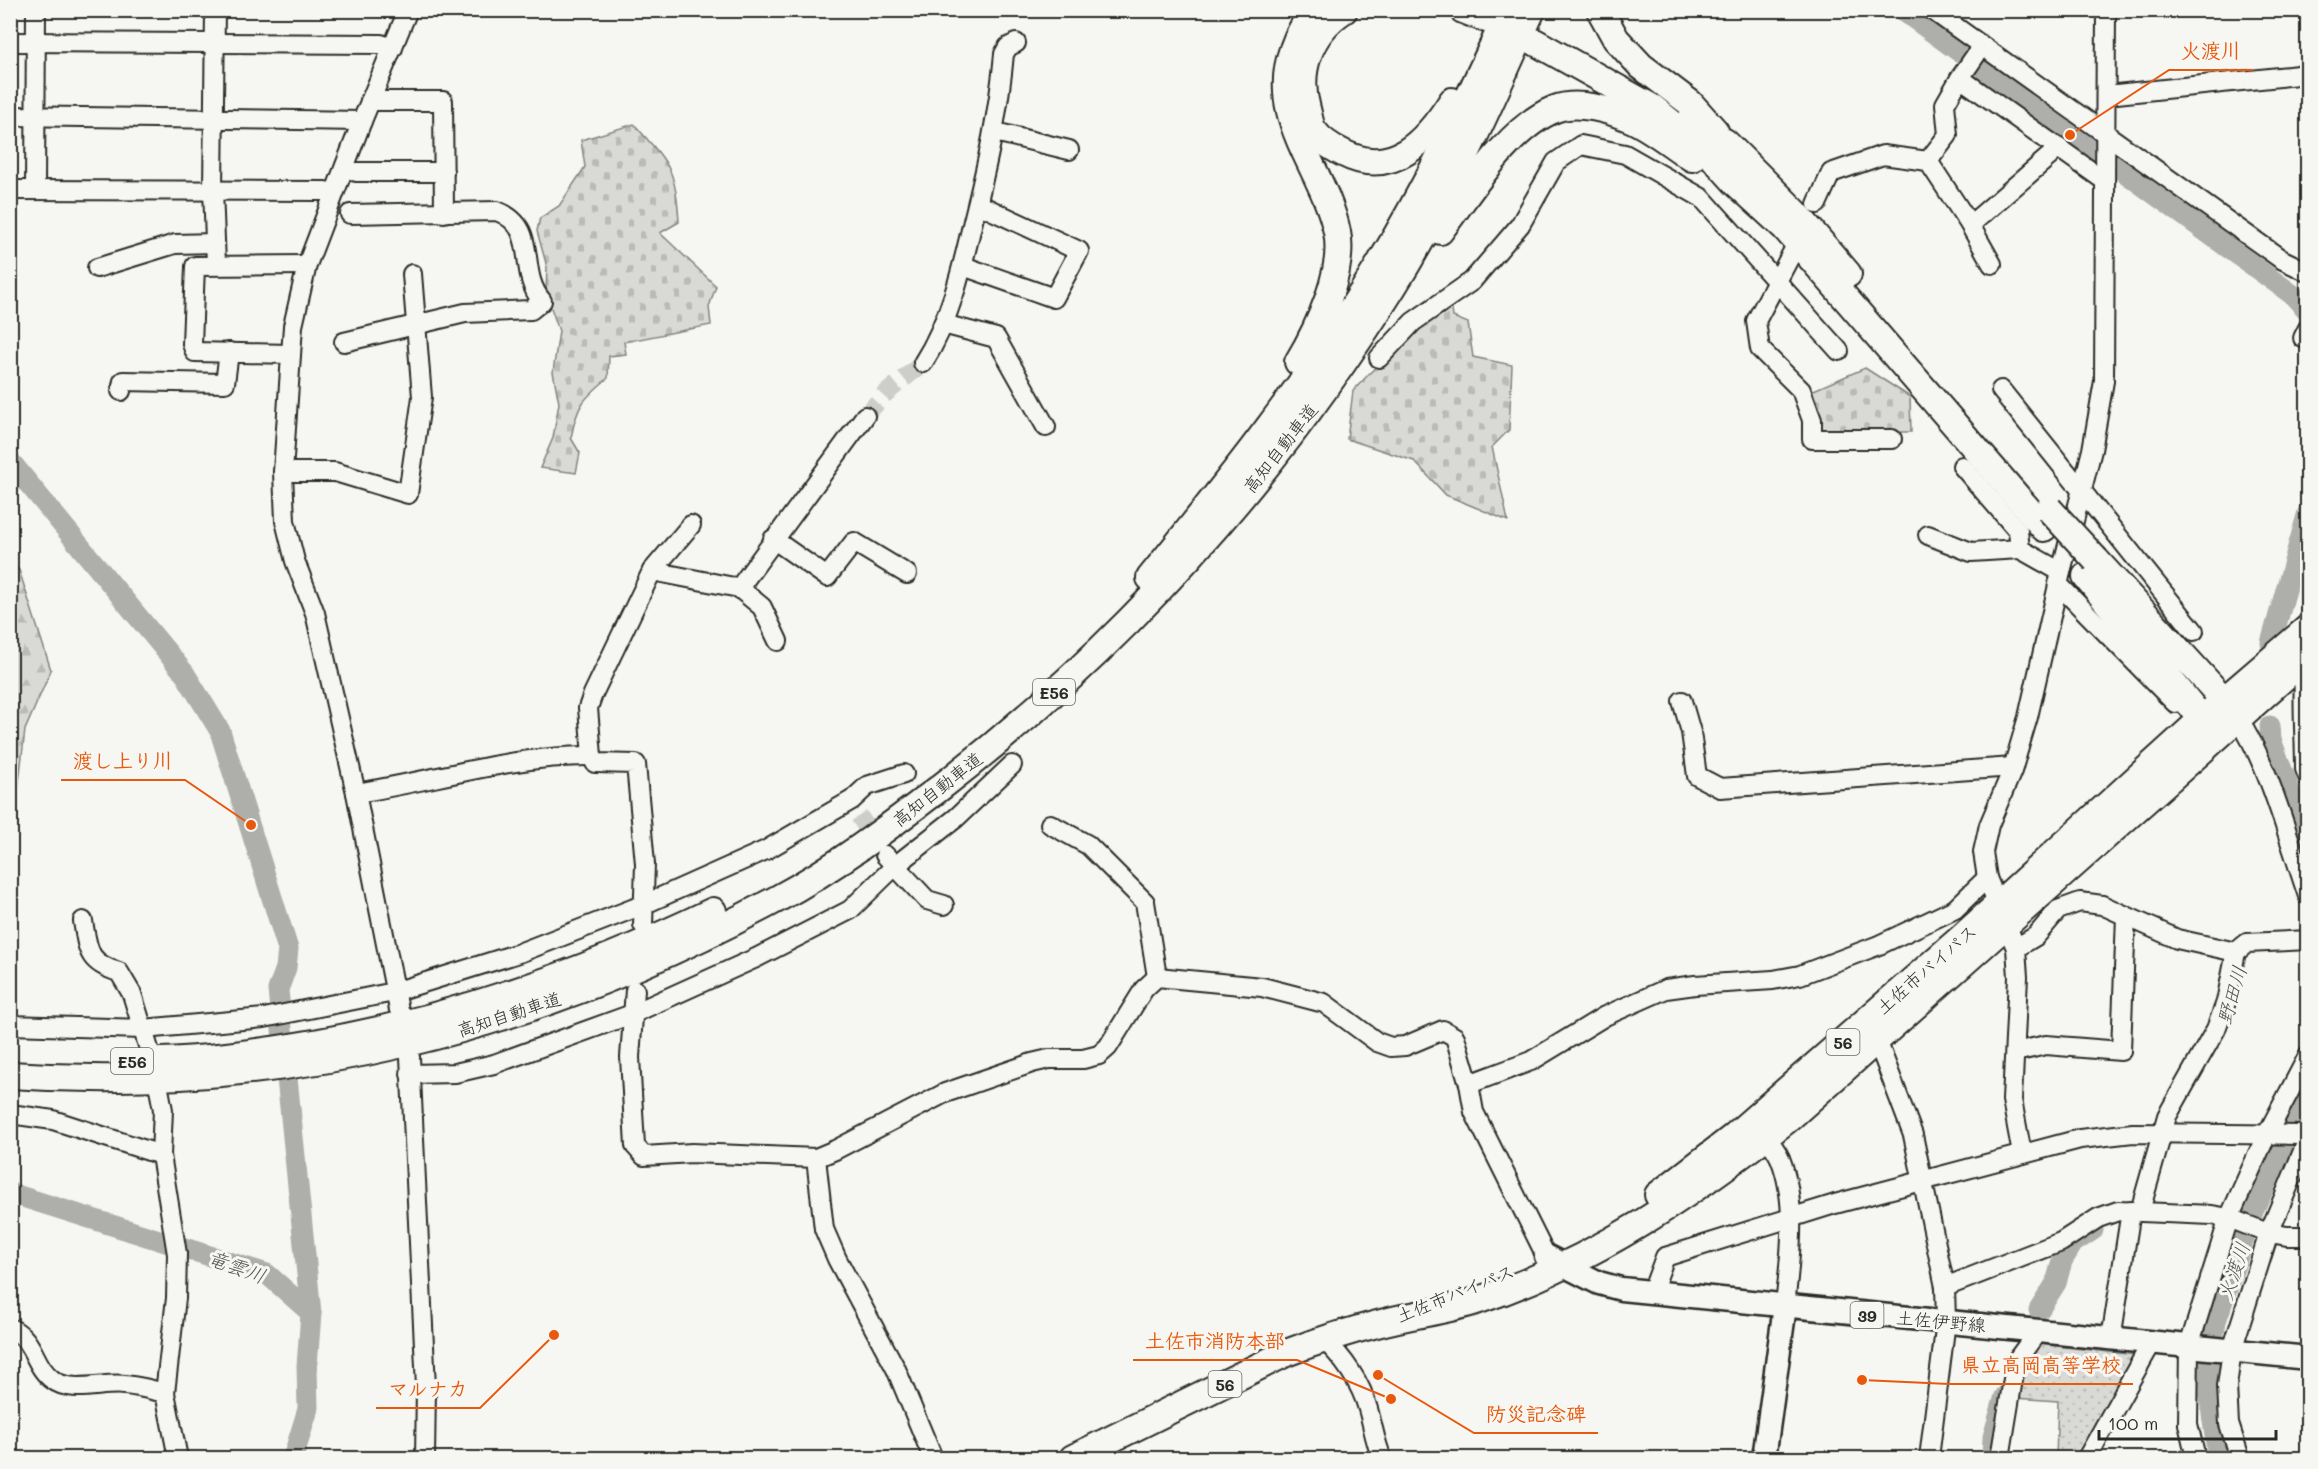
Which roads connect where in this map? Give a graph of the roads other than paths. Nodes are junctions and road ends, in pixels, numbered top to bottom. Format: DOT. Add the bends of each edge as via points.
graph roads {
  1 [pos="36,10"];
  2 [pos="215,10"];
  3 [pos="408,10"];
  4 [pos="1317,10"];
  5 [pos="1344,10"];
  6 [pos="1462,10"];
  7 [pos="1600,10"];
  8 [pos="1932,10"];
  9 [pos="2106,10"];
  10 [pos="1501,13"];
  11 [pos="1536,26"];
  12 [pos="10,42"];
  13 [pos="36,42"];
  14 [pos="214,43"];
  15 [pos="1016,43"];
  16 [pos="393,48"];
  17 [pos="1980,49"];
  18 [pos="2307,74"];
  19 [pos="1962,75"];
  20 [pos="2107,95"];
  21 [pos="370,101"];
  22 [pos="10,116"];
  23 [pos="36,116"];
  24 [pos="216,117"];
  25 [pos="362,121"];
  26 [pos="995,132"];
  27 [pos="2106,137"];
  28 [pos="1725,142"];
  29 [pos="2059,148"];
  30 [pos="1069,150"];
  31 [pos="1928,161"];
  32 [pos="356,172"];
  33 [pos="444,172"];
  34 [pos="2105,176"];
  35 [pos="1737,184"];
  36 [pos="10,190"];
  37 [pos="35,190"];
  38 [pos="213,190"];
  39 [pos="333,194"];
  40 [pos="978,204"];
  41 [pos="1817,204"];
  42 [pos="444,213"];
  43 [pos="350,214"];
  44 [pos="1970,225"];
  45 [pos="214,243"];
  46 [pos="1793,251"];
  47 [pos="216,264"];
  48 [pos="1992,264"];
  49 [pos="307,266"];
  50 [pos="963,266"];
  51 [pos="97,268"];
  52 [pos="2307,272"];
  53 [pos="412,274"];
  54 [pos="1776,283"];
  55 [pos="1395,284"];
  56 [pos="943,324"];
  57 [pos="414,326"];
  58 [pos="344,342"];
  59 [pos="1839,351"];
  60 [pos="229,352"];
  61 [pos="291,354"];
  62 [pos="1379,358"];
  63 [pos="923,363"];
  64 [pos="2001,390"];
  65 [pos="121,391"];
  66 [pos="865,416"];
  67 [pos="1046,428"];
  68 [pos="1892,439"];
  69 [pos="1962,466"];
  70 [pos="283,472"];
  71 [pos="2082,489"];
  72 [pos="2047,518"];
  73 [pos="691,525"];
  74 [pos="1928,535"];
  75 [pos="773,539"];
  76 [pos="2020,549"];
  77 [pos="2091,568"];
  78 [pos="652,571"];
  79 [pos="907,574"];
  80 [pos="2059,578"];
  81 [pos="1145,584"];
  82 [pos="739,588"];
  83 [pos="2194,631"];
  84 [pos="778,641"];
  85 [pos="2303,648"];
  86 [pos="1682,701"];
  87 [pos="2175,703"];
  88 [pos="2236,712"];
  89 [pos="2202,719"];
  90 [pos="592,756"];
  91 [pos="1012,765"];
  92 [pos="2013,767"];
  93 [pos="904,774"];
  94 [pos="2307,777"];
  95 [pos="356,793"];
  96 [pos="1050,824"];
  97 [pos="890,860"];
  98 [pos="1988,878"];
  99 [pos="2307,896"];
  100 [pos="645,904"];
  101 [pos="944,905"];
  102 [pos="2002,915"];
  103 [pos="2126,916"];
  104 [pos="83,921"];
  105 [pos="643,925"];
  106 [pos="2307,940"];
  107 [pos="2016,948"];
  108 [pos="2236,952"];
  109 [pos="1157,977"];
  110 [pos="634,990"];
  111 [pos="394,992"];
  112 [pos="399,1010"];
  113 [pos="632,1014"];
  114 [pos="10,1026"];
  115 [pos="142,1029"];
  116 [pos="1877,1040"];
  117 [pos="149,1049"];
  118 [pos="2014,1052"];
  119 [pos="314,1053"];
  120 [pos="2307,1056"];
  121 [pos="10,1060"];
  122 [pos="252,1062"];
  123 [pos="10,1075"];
  124 [pos="1469,1084"];
  125 [pos="159,1089"];
  126 [pos="10,1114"];
  127 [pos="1759,1128"];
  128 [pos="2162,1133"];
  129 [pos="2268,1136"];
  130 [pos="2305,1137"];
  131 [pos="2022,1154"];
  132 [pos="161,1155"];
  133 [pos="816,1158"];
  134 [pos="1923,1181"];
  135 [pos="2135,1211"];
  136 [pos="2232,1219"];
  137 [pos="1790,1220"];
  138 [pos="2265,1232"];
  139 [pos="2307,1236"];
  140 [pos="1554,1261"];
  141 [pos="1945,1287"];
  142 [pos="1652,1292"];
  143 [pos="1785,1306"];
  144 [pos="1946,1321"];
  145 [pos="10,1328"];
  146 [pos="2038,1331"];
  147 [pos="1323,1339"];
  148 [pos="2111,1339"];
  149 [pos="2152,1342"];
  150 [pos="2193,1346"];
  151 [pos="2230,1350"];
  152 [pos="2307,1358"];
  153 [pos="165,1393"];
  154 [pos="178,1458"];
  155 [pos="425,1458"];
  156 [pos="933,1458"];
  157 [pos="1073,1458"];
  158 [pos="1382,1458"];
  159 [pos="1764,1458"];
  160 [pos="1929,1458"];
  161 [pos="2000,1458"];
  162 [pos="2087,1458"];
  163 [pos="2196,1458"];
  164 [pos="2240,1458"];
  1 -- 13 [label="street"];
  2 -- 14 [label="street"];
  3 -- 16 [label="street"];
  4 -- 81 [label="highway" via="1299,32 1285,84 1290,116 1338,233 1335,273 1325,307 1309,344 1269,410"];
  5 -- 10 [label="highway" via="1329,20 1305,59 1303,96 1313,131 1332,148 1357,161 1377,162 1398,158 1435,128"];
  6 -- 10 [label="highway"];
  7 -- 28 [label="highway" via="1622,46 1641,66 1690,103"];
  8 -- 17 [label="street"];
  9 -- 20 [label="street"];
  10 -- 81 [label="highway, 高知自動車道 / E56" via="1470,97 1376,271 1301,384"];
  11 -- 28 [label="highway"];
  11 -- 35 [label="highway" via="1653,108 1710,154"];
  11 -- 55 [label="highway, 高知自動車道 / E56"];
  12 -- 13 [label="street"];
  13 -- 14 [label="street"];
  13 -- 23 [label="street"];
  14 -- 16 [label="street" via="381,44"];
  14 -- 24 [label="street"];
  15 -- 26 [label="street" via="1004,54"];
  16 -- 21 [label="street"];
  17 -- 19 [label="street"];
  17 -- 27 [label="street"];
  18 -- 20 [label="street"];
  19 -- 29 [label="street"];
  19 -- 31 [label="street" via="1945,104 1948,135"];
  20 -- 27 [label="street"];
  21 -- 25 [label="street"];
  21 -- 33 [label="street" via="443,101"];
  22 -- 23 [label="street"];
  23 -- 24 [label="street"];
  23 -- 37 [label="street"];
  24 -- 25 [label="street"];
  24 -- 38 [label="street"];
  25 -- 39 [label="street"];
  26 -- 30 [label="street"];
  26 -- 40 [label="street"];
  27 -- 34 [label="street"];
  27 -- 52 [label="street" via="2281,259"];
  28 -- 72 [label="highway" via="1795,212"];
  29 -- 34 [label="street"];
  29 -- 44 [label="street"];
  31 -- 41 [label="street" via="1883,155 1831,173"];
  31 -- 44 [label="street"];
  32 -- 33 [label="street"];
  33 -- 42 [label="street"];
  34 -- 71 [label="street" via="2104,381"];
  35 -- 55 [label="highway" via="1632,119 1586,106 1557,108 1531,123 1505,148"];
  35 -- 72 [label="highway" via="1785,228"];
  36 -- 37 [label="street"];
  37 -- 38 [label="street"];
  38 -- 39 [label="street"];
  38 -- 45 [label="street"];
  39 -- 49 [label="street"];
  40 -- 50 [label="street"];
  40 -- 50 [label="street" via="1079,251 1054,298"];
  42 -- 43 [label="street"];
  42 -- 57 [label="street" via="497,211 518,223 524,234 530,279 542,301 531,310 465,313"];
  44 -- 48 [label="street"];
  45 -- 47 [label="street"];
  45 -- 51 [label="street" via="175,244"];
  46 -- 54 [label="street"];
  47 -- 49 [label="street"];
  47 -- 60 [label="street" via="195,266 192,344 195,352"];
  49 -- 61 [label="street" via="293,326"];
  50 -- 56 [label="street"];
  53 -- 57 [label="street"];
  54 -- 59 [label="street"];
  54 -- 62 [label="street" via="1702,198 1625,154 1581,146 1556,162 1520,225 1472,281 1413,322"];
  54 -- 68 [label="street" via="1756,321 1760,349 1801,390 1812,420 1812,439"];
  55 -- 119 [label="highway, 高知自動車道 / E56" via="1320,397 1242,497 1158,594 1038,707 888,828 780,898 654,960 566,996 463,1029"];
  56 -- 63 [label="street"];
  56 -- 67 [label="street" via="996,338"];
  57 -- 58 [label="street"];
  57 -- 70 [label="street" via="422,397 408,494 335,472"];
  60 -- 61 [label="street"];
  60 -- 65 [label="street" via="225,383 123,381"];
  61 -- 70 [label="street"];
  64 -- 71 [label="street"];
  66 -- 75 [label="street"];
  69 -- 76 [label="street" via="2018,531"];
  70 -- 95 [label="street" via="285,521 315,613"];
  71 -- 80 [label="street"];
  71 -- 83 [label="street"];
  72 -- 77 [label="highway, bridge"];
  73 -- 78 [label="street"];
  74 -- 76 [label="street" via="1971,552"];
  75 -- 79 [label="street" via="826,577 854,542"];
  75 -- 82 [label="street"];
  76 -- 80 [label="street"];
  77 -- 88 [label="highway"];
  77 -- 89 [label="highway"];
  78 -- 82 [label="street"];
  78 -- 90 [label="street" via="588,708"];
  80 -- 87 [label="street"];
  80 -- 92 [label="street"];
  81 -- 119 [label="highway, 高知自動車道 / E56" via="1027,694 943,764 880,814 774,881 646,944 559,979"];
  82 -- 84 [label="street" via="762,607"];
  85 -- 88 [label="highway, 土佐市バイパス / 56"];
  85 -- 88 [label="highway, 土佐市バイパス / 56" via="2248,679"];
  85 -- 94 [label="street"];
  86 -- 92 [label="street" via="1698,776 1720,788"];
  88 -- 89 [label="highway, 土佐市バイパス / 56"];
  88 -- 99 [label="street" via="2280,813"];
  88 -- 102 [label="highway, 土佐市バイパス / 56"];
  89 -- 102 [label="highway, 土佐市バイパス / 56"];
  90 -- 95 [label="street" via="521,761"];
  90 -- 100 [label="street" via="595,763 636,764"];
  91 -- 97 [label="street" via="956,818"];
  92 -- 98 [label="street" via="1989,825 1983,852"];
  93 -- 100 [label="street" via="867,786 856,808"];
  95 -- 111 [label="street"];
  96 -- 109 [label="street" via="1088,845 1145,902"];
  97 -- 101 [label="street" via="927,900"];
  97 -- 113 [label="street" via="850,910"];
  98 -- 102 [label="street"];
  98 -- 124 [label="street" via="1955,909 1879,945 1800,975 1666,989 1605,1016 1531,1061"];
  100 -- 105 [label="street"];
  100 -- 111 [label="street" via="519,953"];
  102 -- 107 [label="street"];
  102 -- 116 [label="highway, 土佐市バイパス / 56"];
  102 -- 127 [label="highway, 土佐市バイパス / 56"];
  103 -- 107 [label="street" via="2102,905 2080,902 2058,910 2036,936"];
  103 -- 108 [label="street" via="2177,939"];
  103 -- 118 [label="street" via="2121,1051 2046,1045"];
  104 -- 115 [label="street" via="88,952 100,967 119,972 132,994"];
  106 -- 108 [label="street" via="2247,943"];
  107 -- 118 [label="street"];
  108 -- 128 [label="street" via="2216,1029 2167,1116"];
  109 -- 124 [label="street" via="1262,987 1323,1003 1390,1047 1405,1046 1443,1030 1455,1037"];
  109 -- 133 [label="street" via="1144,989 1099,1055 1032,1063 945,1093"];
  110 -- 113 [label="street"];
  111 -- 112 [label="street"];
  111 -- 115 [label="street" via="264,1018"];
  113 -- 133 [label="street" via="635,1146 644,1156 692,1152"];
  113 -- 155 [label="street" via="494,1064 455,1073 410,1066 426,1387"];
  114 -- 115 [label="street"];
  115 -- 117 [label="street"];
  116 -- 127 [label="highway, 土佐市バイパス / 56"];
  116 -- 134 [label="street" via="1913,1135"];
  118 -- 131 [label="street" via="2012,1100"];
  119 -- 122 [label="highway, 高知自動車道 / E56"];
  120 -- 129 [label="street"];
  121 -- 122 [label="highway, 高知自動車道 / E56"];
  122 -- 123 [label="highway, 高知自動車道 / E56" via="167,1077"];
  124 -- 140 [label="street" via="1474,1112"];
  125 -- 132 [label="street" via="163,1110"];
  126 -- 132 [label="street" via="54,1120"];
  127 -- 137 [label="street" via="1779,1156 1788,1184"];
  127 -- 140 [label="highway, 土佐市バイパス / 56"];
  128 -- 129 [label="street"];
  128 -- 131 [label="street" via="2080,1139"];
  128 -- 135 [label="street"];
  129 -- 130 [label="street"];
  129 -- 136 [label="street"];
  130 -- 138 [label="street"];
  131 -- 134 [label="street"];
  132 -- 153 [label="street" via="177,1254"];
  133 -- 156 [label="street" via="825,1229 896,1368"];
  134 -- 137 [label="street"];
  134 -- 141 [label="street"];
  135 -- 136 [label="street"];
  135 -- 141 [label="street" via="2118,1210 2098,1218 2061,1242"];
  135 -- 148 [label="street"];
  136 -- 138 [label="street"];
  136 -- 150 [label="street"];
  137 -- 142 [label="street" via="1665,1257"];
  137 -- 143 [label="street" via="1791,1257"];
  138 -- 139 [label="street"];
  138 -- 151 [label="street"];
  140 -- 142 [label="main road, 土佐伊野線 / 39" via="1622,1289"];
  140 -- 147 [label="highway, 土佐市バイパス / 56" via="1383,1322"];
  141 -- 144 [label="street"];
  142 -- 143 [label="main road, 土佐伊野線 / 39"];
  143 -- 144 [label="main road, 土佐伊野線 / 39"];
  143 -- 159 [label="main road"];
  144 -- 146 [label="main road, 土佐伊野線 / 39"];
  144 -- 160 [label="street"];
  145 -- 153 [label="street" via="29,1342 44,1372 54,1382 68,1387 124,1384"];
  146 -- 148 [label="main road, 土佐伊野線 / 39"];
  146 -- 161 [label="street" via="2016,1360"];
  147 -- 157 [label="highway, 56" via="1286,1353"];
  147 -- 158 [label="street" via="1345,1363 1368,1407"];
  148 -- 149 [label="main road, 土佐伊野線 / 39"];
  149 -- 150 [label="main road, 土佐伊野線 / 39"];
  149 -- 162 [label="street"];
  150 -- 151 [label="main road, 土佐伊野線 / 39"];
  150 -- 163 [label="street" via="2188,1424"];
  151 -- 152 [label="main road, 土佐伊野線 / 39"];
  151 -- 164 [label="street" via="2229,1424"];
  153 -- 154 [label="street"];
}
